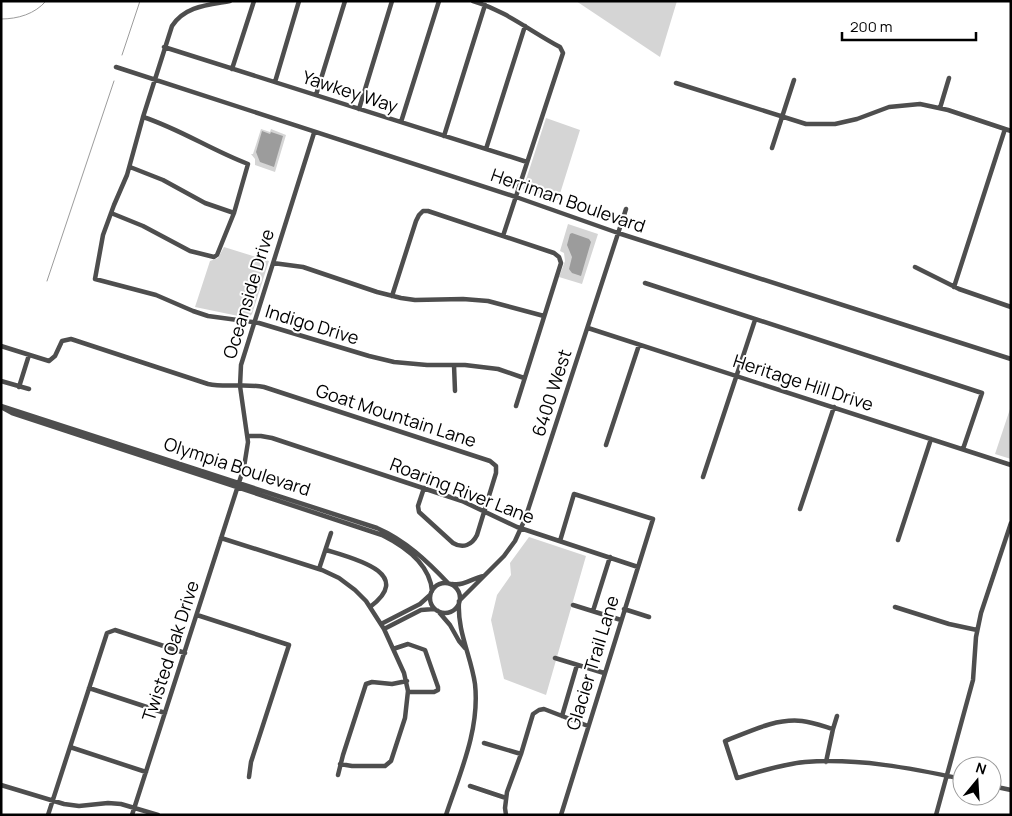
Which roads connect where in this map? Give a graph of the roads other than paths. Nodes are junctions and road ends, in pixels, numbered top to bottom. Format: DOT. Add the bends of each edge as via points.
graph roads {
  1 [pos="230,1"];
  2 [pos="254,1"];
  3 [pos="299,1"];
  4 [pos="345,1"];
  5 [pos="392,1"];
  6 [pos="439,1"];
  7 [pos="473,1"];
  8 [pos="485,5"];
  9 [pos="525,26"];
  10 [pos="164,47"];
  11 [pos="116,67"];
  12 [pos="232,69"];
  13 [pos="949,78"];
  14 [pos="154,80"];
  15 [pos="794,80"];
  16 [pos="274,82"];
  17 [pos="676,83"];
  18 [pos="316,95"];
  19 [pos="940,108"];
  20 [pos="359,109"];
  21 [pos="142,116"];
  22 [pos="782,117"];
  23 [pos="401,122"];
  24 [pos="1008,130"];
  25 [pos="314,133"];
  26 [pos="444,136"];
  27 [pos="772,148"];
  28 [pos="486,149"];
  29 [pos="528,162"];
  30 [pos="130,167"];
  31 [pos="516,197"];
  32 [pos="626,208"];
  33 [pos="111,213"];
  34 [pos="234,213"];
  35 [pos="618,233"];
  36 [pos="503,236"];
  37 [pos="273,263"];
  38 [pos="915,267"];
  39 [pos="646,283"];
  40 [pos="954,287"];
  41 [pos="392,296"];
  42 [pos="1011,307"];
  43 [pos="544,316"];
  44 [pos="755,320"];
  45 [pos="254,322"];
  46 [pos="588,328"];
  47 [pos="639,345"];
  48 [pos="1,346"];
  49 [pos="29,355"];
  50 [pos="1011,359"];
  51 [pos="454,365"];
  52 [pos="736,376"];
  53 [pos="524,378"];
  54 [pos="1,381"];
  55 [pos="240,386"];
  56 [pos="20,387"];
  57 [pos="29,390"];
  58 [pos="455,391"];
  59 [pos="516,406"];
  60 [pos="1,407"];
  61 [pos="834,407"];
  62 [pos="248,436"];
  63 [pos="931,439"];
  64 [pos="606,445"];
  65 [pos="964,449"];
  66 [pos="1011,465"];
  67 [pos="703,477"];
  68 [pos="238,485"];
  69 [pos="424,488"];
  70 [pos="235,496"];
  71 [pos="800,509"];
  72 [pos="484,511"];
  73 [pos="1011,523"];
  74 [pos="521,528"];
  75 [pos="331,533"];
  76 [pos="221,538"];
  77 [pos="898,540"];
  78 [pos="560,541"];
  79 [pos="326,550"];
  80 [pos="610,557"];
  81 [pos="638,567"];
  82 [pos="319,570"];
  83 [pos="484,576"];
  84 [pos="449,584"];
  85 [pos="431,592"];
  86 [pos="459,602"];
  87 [pos="573,604"];
  88 [pos="370,607"];
  89 [pos="895,607"];
  90 [pos="436,610"];
  91 [pos="624,610"];
  92 [pos="593,611"];
  93 [pos="197,615"];
  94 [pos="649,617"];
  95 [pos="621,620"];
  96 [pos="383,627"];
  97 [pos="977,630"];
  98 [pos="465,648"];
  99 [pos="393,649"];
  100 [pos="185,653"];
  101 [pos="555,658"];
  102 [pos="577,664"];
  103 [pos="604,673"];
  104 [pos="407,681"];
  105 [pos="89,688"];
  106 [pos="408,692"];
  107 [pos="165,713"];
  108 [pos="562,716"];
  109 [pos="838,716"];
  110 [pos="588,726"];
  111 [pos="832,729"];
  112 [pos="484,743"];
  113 [pos="70,747"];
  114 [pos="521,754"];
  115 [pos="826,762"];
  116 [pos="340,764"];
  117 [pos="146,772"];
  118 [pos="338,775"];
  119 [pos="946,776"];
  120 [pos="249,777"];
  121 [pos="952,777"];
  122 [pos="1,785"];
  123 [pos="470,786"];
  124 [pos="506,798"];
  125 [pos="52,801"];
  126 [pos="135,807"];
  127 [pos="48,815"];
  128 [pos="132,815"];
  129 [pos="158,815"];
  130 [pos="446,815"];
  131 [pos="506,815"];
  132 [pos="561,815"];
  133 [pos="936,815"];
  1 -- 10 [label="street" via="182,14 172,26"];
  2 -- 12 [label="street"];
  3 -- 16 [label="street"];
  4 -- 18 [label="street"];
  5 -- 20 [label="street"];
  6 -- 23 [label="street"];
  7 -- 8 [label="street"];
  8 -- 9 [label="street"];
  8 -- 26 [label="street"];
  9 -- 28 [label="street"];
  9 -- 29 [label="street" via="562,51"];
  10 -- 12 [label="street, Yawkey Way"];
  10 -- 14 [label="street"];
  11 -- 14 [label="street, Herriman Boulevard"];
  12 -- 16 [label="street, Yawkey Way"];
  13 -- 19 [label="street"];
  14 -- 21 [label="street"];
  14 -- 25 [label="street, Herriman Boulevard"];
  15 -- 22 [label="street"];
  16 -- 18 [label="street, Yawkey Way"];
  17 -- 22 [label="street"];
  18 -- 20 [label="street, Yawkey Way"];
  19 -- 22 [label="street" via="920,104 889,107 847,122 825,125"];
  19 -- 24 [label="street"];
  20 -- 23 [label="street, Yawkey Way"];
  21 -- 30 [label="street"];
  21 -- 34 [label="street" via="166,124 248,164"];
  22 -- 27 [label="street"];
  23 -- 26 [label="street, Yawkey Way"];
  24 -- 40 [label="street"];
  25 -- 31 [label="street, Herriman Boulevard"];
  25 -- 37 [label="street, Oceanside Drive"];
  26 -- 28 [label="street, Yawkey Way"];
  28 -- 29 [label="street, Yawkey Way"];
  29 -- 31 [label="street"];
  30 -- 33 [label="street"];
  30 -- 34 [label="street" via="163,180 205,203"];
  31 -- 35 [label="street, Herriman Boulevard"];
  31 -- 36 [label="street"];
  32 -- 35 [label="street, 6400 West"];
  33 -- 34 [label="street" via="184,249 214,257"];
  33 -- 45 [label="street, Indigo Drive" via="103,235 95,279 156,295 208,316"];
  35 -- 46 [label="street, 6400 West"];
  35 -- 50 [label="street, Herriman Boulevard"];
  36 -- 41 [label="street" via="423,211 416,221"];
  36 -- 43 [label="street" via="559,257 561,263"];
  37 -- 41 [label="street" via="303,267"];
  37 -- 45 [label="street, Oceanside Drive"];
  38 -- 40 [label="street"];
  39 -- 44 [label="street"];
  40 -- 42 [label="street"];
  41 -- 43 [label="street" via="415,300 488,301"];
  43 -- 53 [label="street"];
  44 -- 52 [label="street"];
  44 -- 65 [label="street" via="982,394"];
  45 -- 51 [label="street, Indigo Drive" via="369,356 411,363"];
  45 -- 55 [label="street, Oceanside Drive" via="241,365"];
  46 -- 47 [label="street, Heritage Hill Drive"];
  46 -- 74 [label="street, 6400 West"];
  47 -- 52 [label="street, Heritage Hill Drive"];
  47 -- 64 [label="street"];
  48 -- 49 [label="street"];
  49 -- 55 [label="street, Goat Mountain Lane" via="51,360 61,342 68,339 208,384"];
  49 -- 56 [label="street"];
  51 -- 53 [label="street, Indigo Drive" via="498,369"];
  51 -- 58 [label="street"];
  52 -- 61 [label="street, Heritage Hill Drive"];
  52 -- 67 [label="street"];
  53 -- 59 [label="street"];
  54 -- 56 [label="street"];
  55 -- 62 [label="street, Oceanside Drive"];
  55 -- 72 [label="street, Goat Mountain Lane" via="264,387 492,462 497,471"];
  56 -- 57 [label="street"];
  60 -- 68 [label="street, Olympia Boulevard"];
  61 -- 63 [label="street, Heritage Hill Drive"];
  61 -- 71 [label="street"];
  62 -- 68 [label="street, Oceanside Drive" via="247,454"];
  62 -- 69 [label="street, Roaring River Lane" via="272,438"];
  63 -- 65 [label="street, Heritage Hill Drive"];
  63 -- 77 [label="street"];
  65 -- 66 [label="street, Heritage Hill Drive"];
  68 -- 70 [label="street, Oceanside Drive"];
  68 -- 84 [label="street, Olympia Boulevard" via="384,531 411,548"];
  68 -- 85 [label="street, Olympia Boulevard" via="388,538 420,564 429,577"];
  69 -- 72 [label="street, Roaring River Lane"];
  69 -- 72 [label="street, Goat Mountain Lane" via="419,512 458,546 466,546 474,540"];
  70 -- 76 [label="street, Twisted Oak Drive"];
  72 -- 74 [label="street, Roaring River Lane"];
  73 -- 97 [label="street"];
  74 -- 78 [label="street, Roaring River Lane"];
  74 -- 83 [label="street, 6400 West" via="504,556"];
  75 -- 79 [label="street"];
  76 -- 82 [label="street"];
  76 -- 93 [label="street, Twisted Oak Drive"];
  78 -- 80 [label="street, Roaring River Lane"];
  78 -- 81 [label="street, Glacier Trail Lane" via="574,494 653,519"];
  79 -- 82 [label="street"];
  79 -- 88 [label="street" via="362,561 384,575 384,594"];
  80 -- 81 [label="street, Roaring River Lane"];
  80 -- 92 [label="street"];
  81 -- 91 [label="street, Glacier Trail Lane"];
  82 -- 88 [label="street" via="349,585"];
  83 -- 84 [label="street, 6400 West" via="462,584"];
  83 -- 86 [label="street, 6400 West"];
  84 -- 85 [label="street" via="438,584"];
  84 -- 86 [label="street" via="460,595"];
  85 -- 90 [label="street" via="431,602"];
  85 -- 96 [label="street" via="417,606"];
  86 -- 90 [label="street" via="448,612"];
  86 -- 98 [label="street"];
  87 -- 92 [label="street"];
  88 -- 96 [label="street"];
  89 -- 97 [label="street"];
  90 -- 96 [label="street" via="422,610"];
  90 -- 98 [label="street"];
  91 -- 94 [label="street"];
  91 -- 95 [label="street, Glacier Trail Lane"];
  92 -- 95 [label="street"];
  93 -- 100 [label="street, Twisted Oak Drive"];
  93 -- 120 [label="street" via="289,645"];
  95 -- 103 [label="street, Glacier Trail Lane"];
  96 -- 99 [label="street"];
  97 -- 119 [label="street" via="973,680"];
  98 -- 130 [label="street" via="475,682 475,715"];
  99 -- 104 [label="street"];
  99 -- 106 [label="street" via="406,644 425,650 438,687 434,692"];
  100 -- 105 [label="street" via="110,630"];
  100 -- 107 [label="street, Twisted Oak Drive"];
  101 -- 102 [label="street"];
  102 -- 103 [label="street"];
  102 -- 108 [label="street"];
  103 -- 110 [label="street, Glacier Trail Lane"];
  104 -- 106 [label="street"];
  104 -- 116 [label="street" via="366,684"];
  105 -- 107 [label="street"];
  105 -- 113 [label="street"];
  106 -- 116 [label="street" via="405,718 390,764"];
  107 -- 117 [label="street, Twisted Oak Drive"];
  108 -- 110 [label="street"];
  108 -- 114 [label="street" via="544,710 533,714"];
  109 -- 111 [label="street"];
  110 -- 132 [label="street, Glacier Trail Lane"];
  111 -- 115 [label="street"];
  111 -- 115 [label="street" via="790,721 757,728 725,741 737,778 804,762"];
  112 -- 114 [label="street"];
  113 -- 117 [label="street"];
  113 -- 125 [label="street"];
  114 -- 124 [label="street"];
  115 -- 119 [label="street" via="871,763"];
  116 -- 118 [label="street"];
  117 -- 126 [label="street, Twisted Oak Drive"];
  119 -- 121 [label="street"];
  119 -- 133 [label="street"];
  122 -- 125 [label="street"];
  123 -- 124 [label="street"];
  124 -- 131 [label="street"];
  125 -- 126 [label="street" via="79,806 108,803"];
  125 -- 127 [label="street"];
  126 -- 128 [label="street, Twisted Oak Drive"];
  126 -- 129 [label="street"];
}
